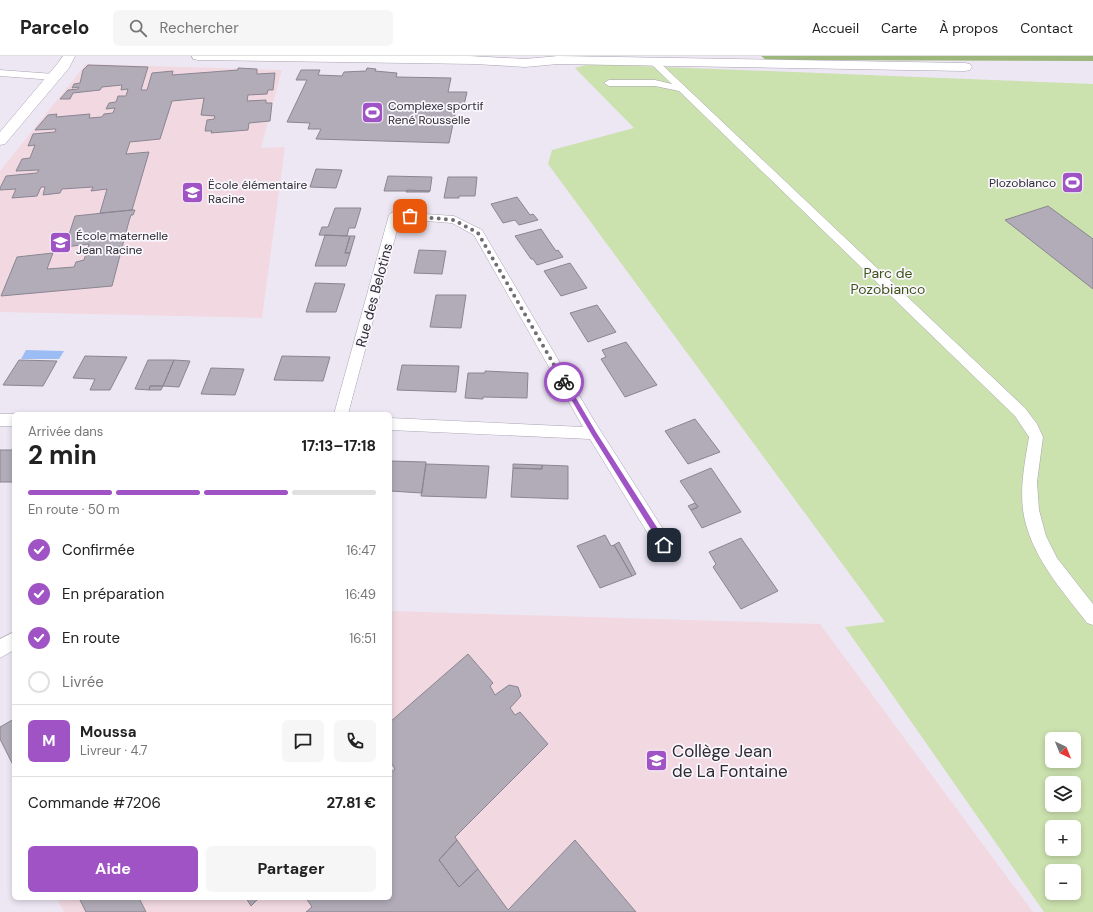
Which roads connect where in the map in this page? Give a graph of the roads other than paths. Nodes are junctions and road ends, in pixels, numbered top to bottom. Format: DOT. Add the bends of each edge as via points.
graph roads {
  1 [pos="69,56"];
  2 [pos="198,56"];
  3 [pos="654,62"];
  4 [pos="965,67"];
  5 [pos="0,73"];
  6 [pos="54,77"];
  7 [pos="609,83"];
  8 [pos="681,89"];
  9 [pos="0,141"];
  10 [pos="343,412"];
  11 [pos="0,420"];
  12 [pos="12,420"];
  13 [pos="392,424"];
  14 [pos="594,433"];
  15 [pos="664,545"];
  16 [pos="1093,617"];
  17 [pos="12,641"];
  18 [pos="0,649"];
  1 -- 6 [label="street"];
  2 -- 3 [label="street" via="525,63 558,60"];
  3 -- 4 [label="street"];
  3 -- 8 [label="lane"];
  5 -- 6 [label="lane"];
  6 -- 9 [label="street"];
  7 -- 8 [label="lane" via="655,83"];
  8 -- 16 [label="lane" via="1020,412 1036,437 1030,482 1032,510 1038,537 1051,563"];
  10 -- 14 [label="lane, Rue des Belotins" via="395,216 454,220 478,233"];
  11 -- 12 [label="lane"];
  13 -- 14 [label="lane"];
  14 -- 15 [label="lane, Rue des Belotins"];
  17 -- 18 [label="lane"];
}
